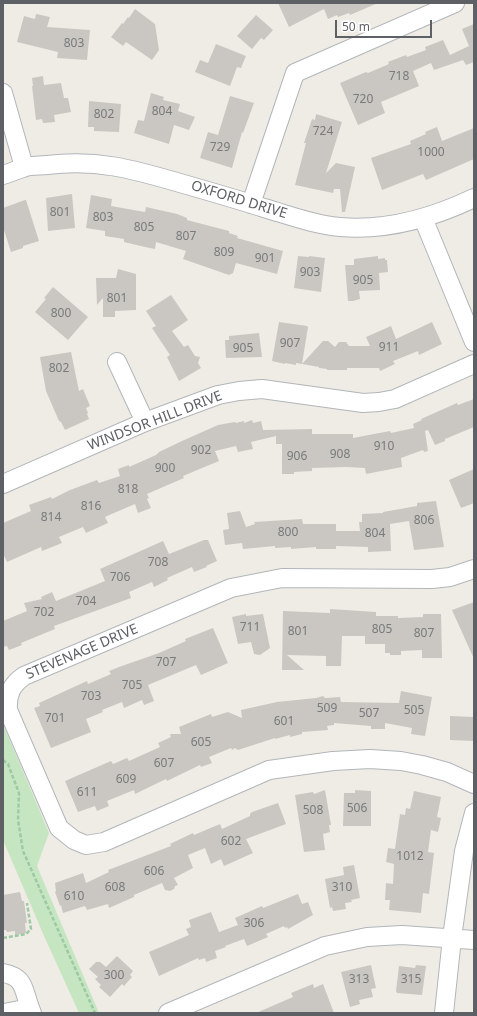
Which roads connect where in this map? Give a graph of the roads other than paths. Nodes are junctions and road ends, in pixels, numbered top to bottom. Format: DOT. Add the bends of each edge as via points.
graph roads {
  1 [pos="455,3"];
  2 [pos="3,93"];
  3 [pos="24,167"];
  4 [pos="3,175"];
  5 [pos="474,198"];
  6 [pos="251,204"];
  7 [pos="423,218"];
  8 [pos="474,342"];
  9 [pos="117,362"];
  10 [pos="474,364"];
  11 [pos="145,422"];
  12 [pos="3,484"];
  13 [pos="474,569"];
  14 [pos="474,784"];
  15 [pos="474,813"];
  16 [pos="452,938"];
  17 [pos="474,940"];
  18 [pos="3,973"];
  19 [pos="31,1010"];
  20 [pos="5,1013"];
  21 [pos="168,1013"];
  22 [pos="444,1013"];
  1 -- 6 [label="street" via="295,73"];
  2 -- 3 [label="street"];
  3 -- 4 [label="street, OXFORD DRIVE"];
  3 -- 6 [label="street, OXFORD DRIVE" via="65,163 127,168"];
  5 -- 7 [label="street, OXFORD DRIVE"];
  6 -- 7 [label="street, OXFORD DRIVE" via="317,224 340,227 389,226"];
  7 -- 8 [label="street"];
  9 -- 11 [label="street"];
  10 -- 11 [label="street, WINDSOR HILL DRIVE" via="395,398 379,402 362,403 262,389 218,395"];
  11 -- 12 [label="street, WINDSOR HILL DRIVE"];
  13 -- 14 [label="street, STEVENAGE DRIVE" via="450,577 432,579 282,578 231,588 24,676 16,682 8,701 8,710 59,828 74,840 86,845 104,842 269,770 333,761 401,761 447,772"];
  15 -- 16 [label="street" via="464,851"];
  16 -- 17 [label="street"];
  16 -- 21 [label="street" via="402,935 367,937 325,946"];
  16 -- 22 [label="street"];
  18 -- 19 [label="street" via="14,975 20,980"];
  19 -- 20 [label="street"];
}
